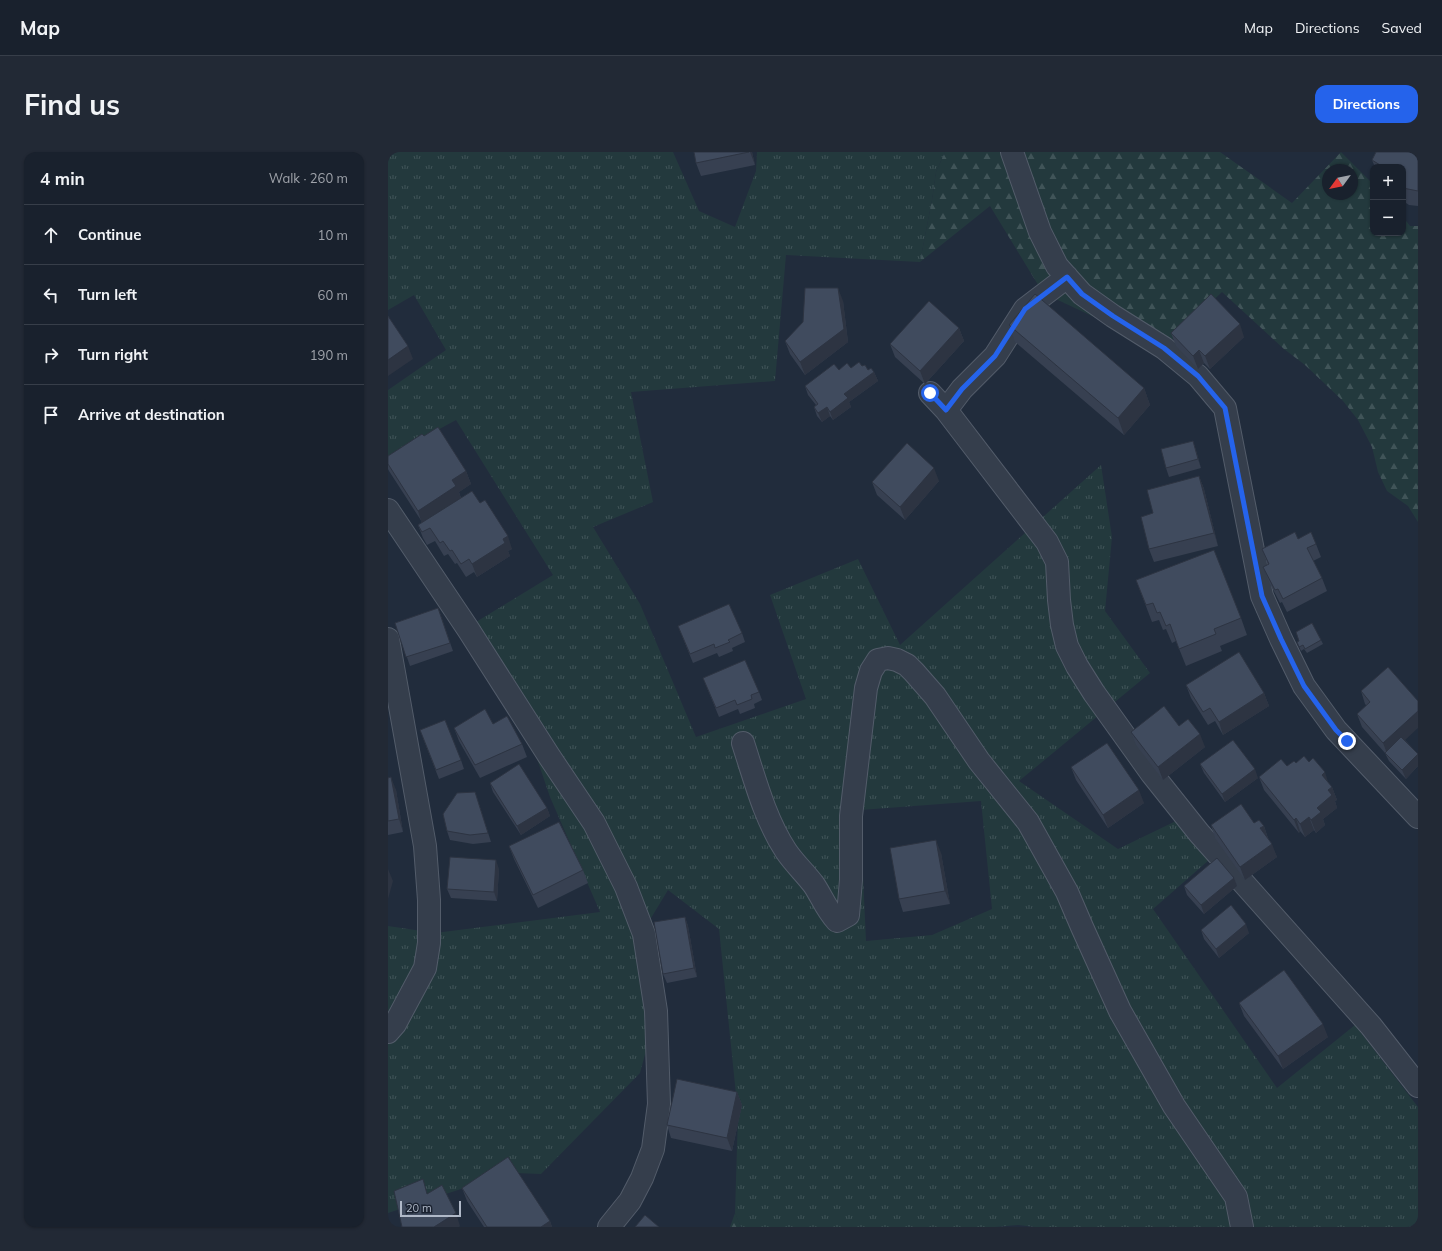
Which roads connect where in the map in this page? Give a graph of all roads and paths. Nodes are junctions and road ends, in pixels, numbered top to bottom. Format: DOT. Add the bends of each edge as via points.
graph roads {
  1 [pos="1012,152"];
  2 [pos="1067,277"];
  3 [pos="930,393"];
  4 [pos="946,410"];
  5 [pos="388,510"];
  6 [pos="388,639"];
  7 [pos="743,743"];
  8 [pos="1418,818"];
  9 [pos="388,1032"];
  10 [pos="1418,1086"];
  11 [pos="609,1227"];
  12 [pos="1242,1227"];
  1 -- 2 [label="street" via="1040,232 1057,266"];
  2 -- 4 [label="street" via="1025,309 995,356 962,389"];
  2 -- 8 [label="street" via="1082,294 1164,348 1198,376 1225,408 1262,596 1281,639 1304,686 1336,730"];
  3 -- 4 [label="street"];
  4 -- 10 [label="street" via="1047,542 1057,562 1062,626 1067,646 1094,693 1152,774 1199,833 1371,1026"];
  5 -- 11 [label="street" via="594,823 626,887 644,934 656,1011 659,1104 653,1149 642,1178 630,1201"];
  6 -- 9 [label="street" via="425,846 429,943 425,968 395,1024"];
  7 -- 12 [label="street" via="759,793 777,835 837,921 848,915 851,816 868,682 878,660 882,659 897,660 914,672 935,696 979,761 1028,822 1067,892 1120,1011 1174,1106 1236,1197"];
}
